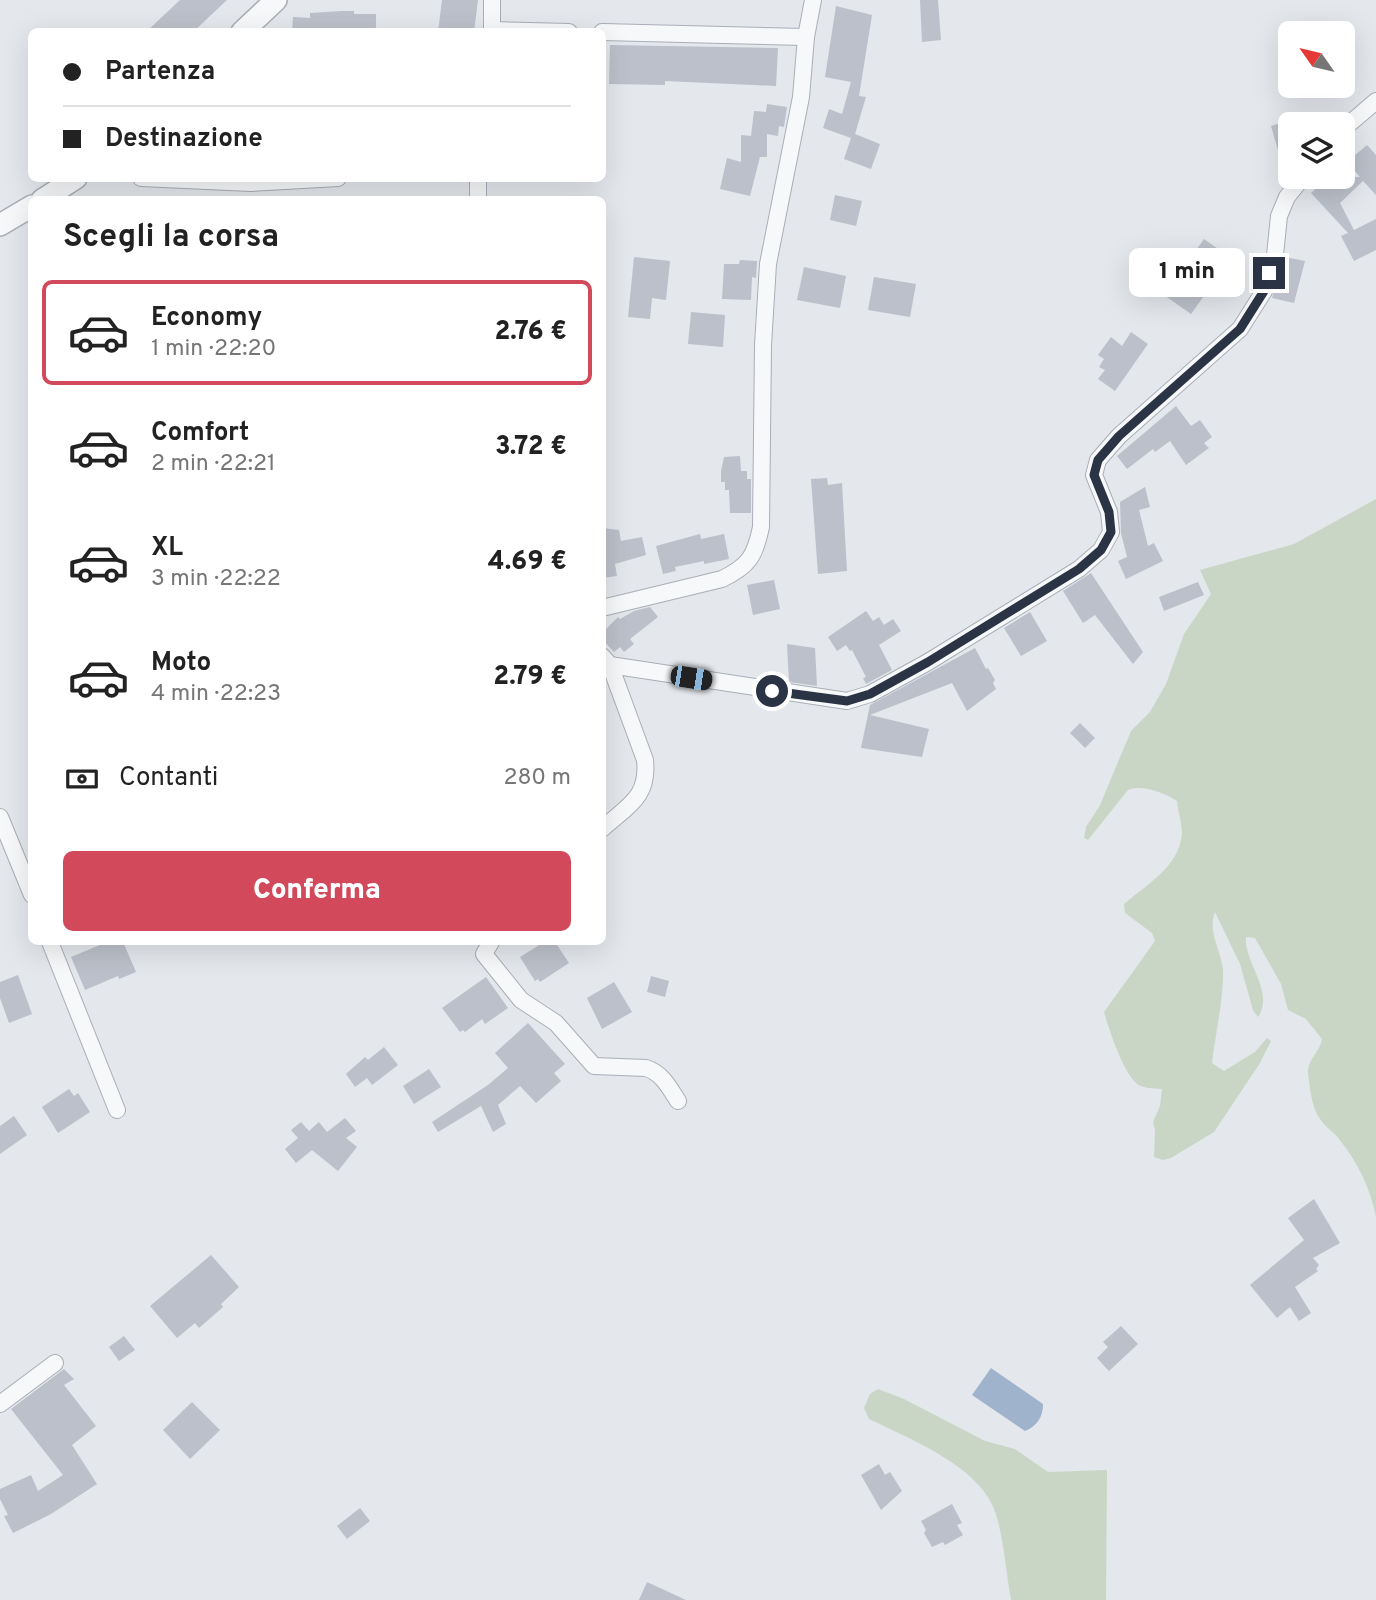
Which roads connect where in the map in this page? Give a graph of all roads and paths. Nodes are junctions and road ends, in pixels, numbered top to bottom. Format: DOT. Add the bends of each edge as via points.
graph roads {
  1 [pos="276,0"];
  2 [pos="492,0"];
  3 [pos="813,0"];
  4 [pos="246,28"];
  5 [pos="492,28"];
  6 [pos="606,32"];
  7 [pos="806,37"];
  8 [pos="1376,101"];
  9 [pos="1355,119"];
  10 [pos="70,182"];
  11 [pos="229,182"];
  12 [pos="268,182"];
  13 [pos="1293,189"];
  14 [pos="48,196"];
  15 [pos="28,208"];
  16 [pos="0,225"];
  17 [pos="606,607"];
  18 [pos="606,661"];
  19 [pos="0,817"];
  20 [pos="606,825"];
  21 [pos="28,885"];
  22 [pos="51,945"];
  23 [pos="489,945"];
  24 [pos="678,1101"];
  25 [pos="117,1110"];
  26 [pos="55,1363"];
  27 [pos="0,1404"];
  1 -- 4 [label="street"];
  2 -- 5 [label="street"];
  3 -- 7 [label="street"];
  6 -- 7 [label="street"];
  7 -- 17 [label="street" via="802,97 768,264 761,527 756,552 740,570 722,579"];
  8 -- 9 [label="street"];
  10 -- 14 [label="street"];
  11 -- 12 [label="street"];
  13 -- 18 [label="street" via="1279,216 1275,256 1264,291 1240,329 1098,460 1094,475 1109,512 1111,532 1101,550 1079,569 928,662 870,694 847,701"];
  15 -- 16 [label="street"];
  18 -- 20 [label="street" via="646,773 641,793"];
  19 -- 21 [label="street"];
  22 -- 25 [label="street"];
  23 -- 24 [label="street" via="484,954 514,991 556,1023 594,1066 654,1071"];
  26 -- 27 [label="street"];
}
